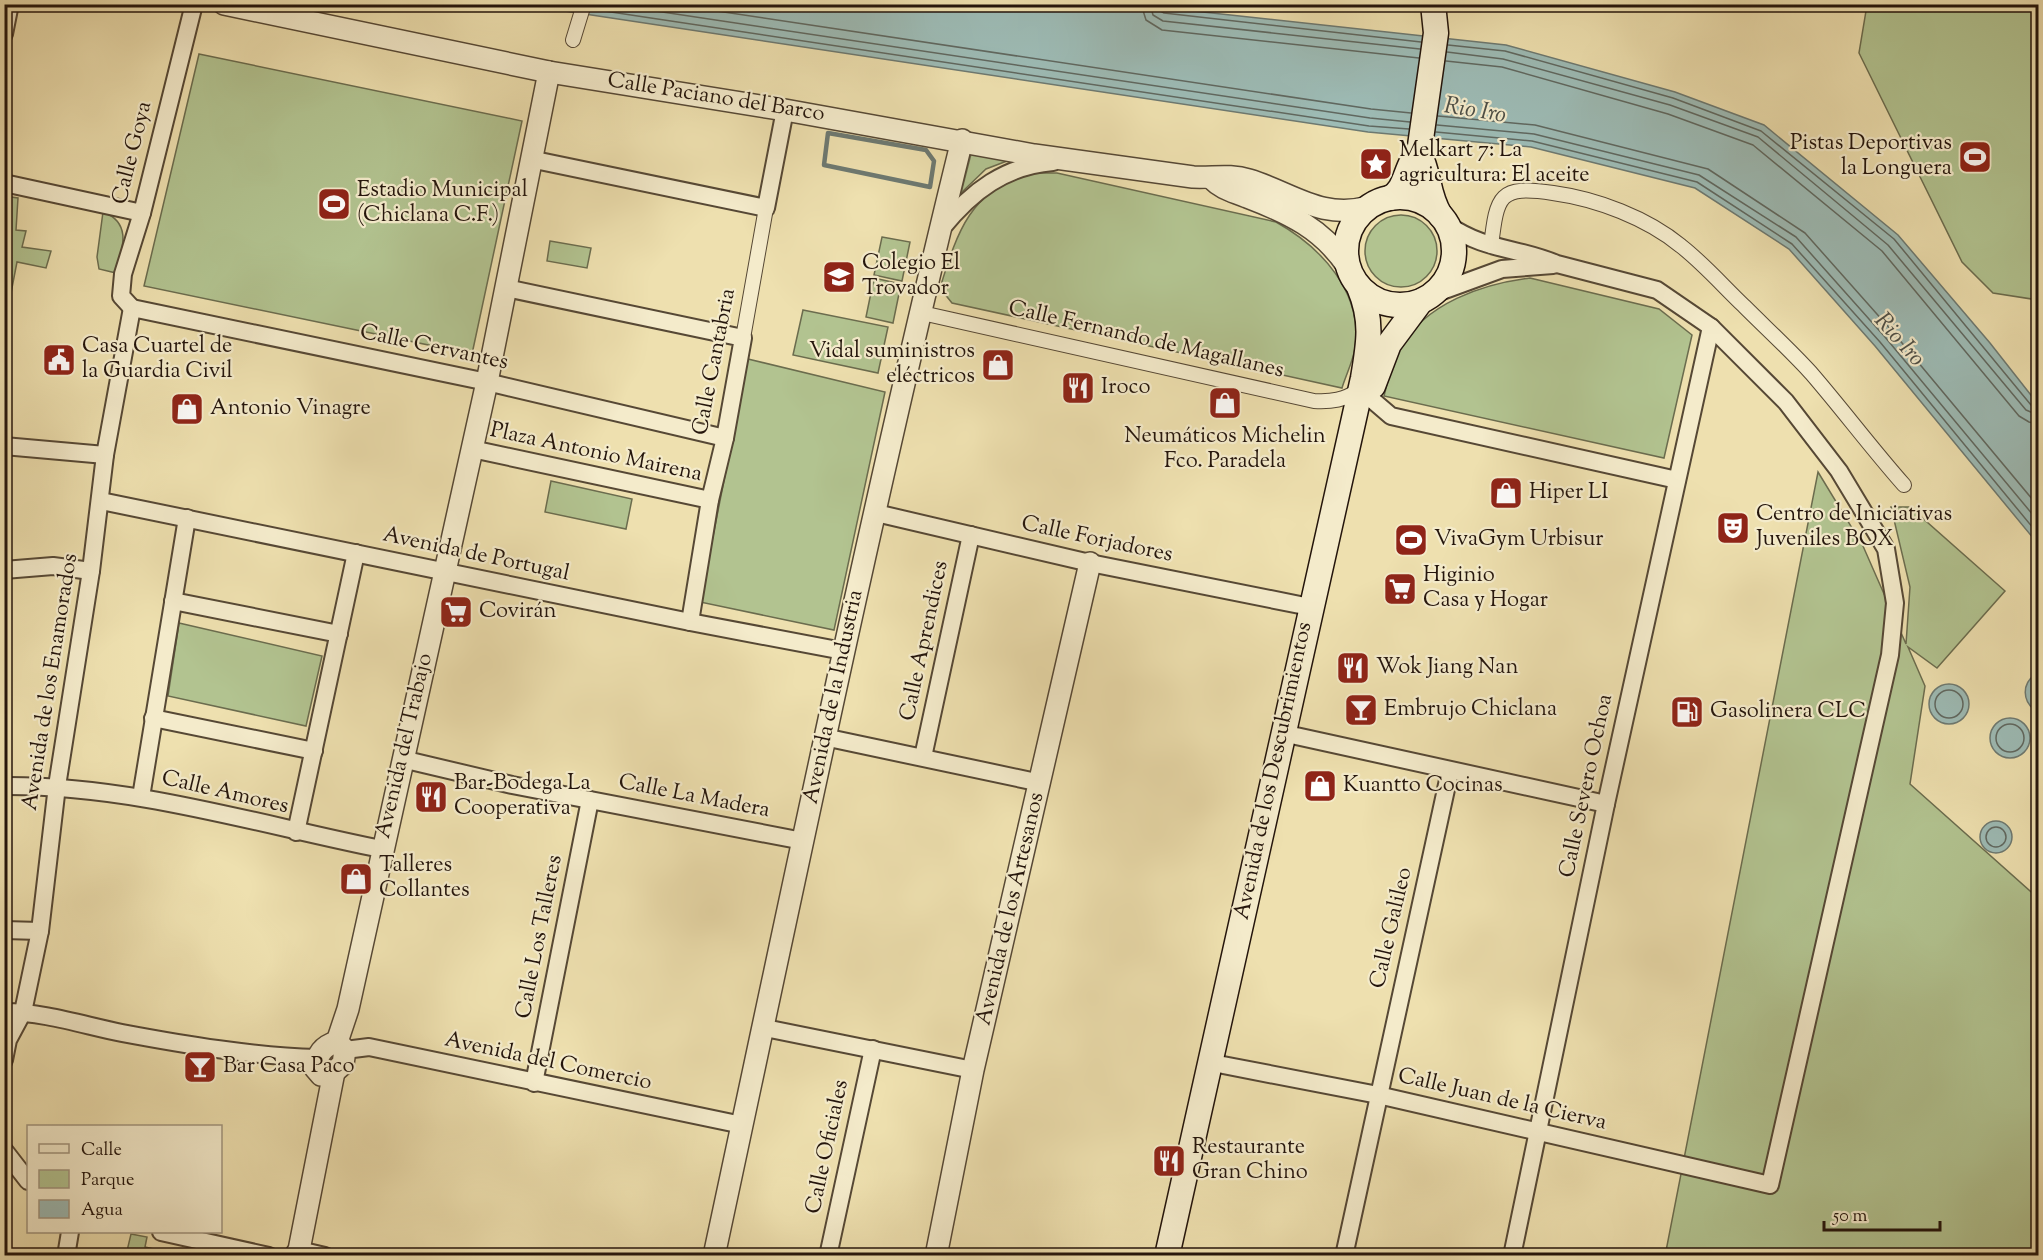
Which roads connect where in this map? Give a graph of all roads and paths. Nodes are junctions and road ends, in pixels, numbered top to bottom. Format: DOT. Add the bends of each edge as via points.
graph roads {
  1 [pos="10,4"];
  2 [pos="194,4"];
  3 [pos="224,4"];
  4 [pos="584,4"];
  5 [pos="1433,4"];
  6 [pos="1448,4"];
  7 [pos="1436,33"];
  8 [pos="4,34"];
  9 [pos="573,40"];
  10 [pos="549,72"];
  11 [pos="785,110"];
  12 [pos="963,140"];
  13 [pos="1419,153"];
  14 [pos="530,159"];
  15 [pos="1074,160"];
  16 [pos="1211,178"];
  17 [pos="4,183"];
  18 [pos="1379,203"];
  19 [pos="766,208"];
  20 [pos="142,213"];
  21 [pos="1444,220"];
  22 [pos="940,231"];
  23 [pos="1491,246"];
  24 [pos="1557,264"];
  25 [pos="1354,277"];
  26 [pos="506,288"];
  27 [pos="1426,298"];
  28 [pos="132,308"];
  29 [pos="922,313"];
  30 [pos="1711,327"];
  31 [pos="744,338"];
  32 [pos="488,382"];
  33 [pos="1365,394"];
  34 [pos="725,438"];
  35 [pos="4,446"];
  36 [pos="472,449"];
  37 [pos="105,455"];
  38 [pos="1677,480"];
  39 [pos="1904,485"];
  40 [pos="710,500"];
  41 [pos="100,501"];
  42 [pos="876,513"];
  43 [pos="187,518"];
  44 [pos="970,535"];
  45 [pos="356,553"];
  46 [pos="1090,562"];
  47 [pos="4,570"];
  48 [pos="91,571"];
  49 [pos="445,571"];
  50 [pos="173,601"];
  51 [pos="1310,607"];
  52 [pos="690,622"];
  53 [pos="339,634"];
  54 [pos="843,651"];
  55 [pos="153,717"];
  56 [pos="1296,736"];
  57 [pos="824,737"];
  58 [pos="314,751"];
  59 [pos="922,757"];
  60 [pos="402,759"];
  61 [pos="1450,771"];
  62 [pos="1041,783"];
  63 [pos="4,786"];
  64 [pos="57,786"];
  65 [pos="141,797"];
  66 [pos="590,800"];
  67 [pos="1606,804"];
  68 [pos="296,832"];
  69 [pos="802,841"];
  70 [pos="381,849"];
  71 [pos="4,930"];
  72 [pos="40,931"];
  73 [pos="4,1012"];
  74 [pos="24,1012"];
  75 [pos="765,1028"];
  76 [pos="341,1046"];
  77 [pos="873,1049"];
  78 [pos="4,1060"];
  79 [pos="1223,1065"];
  80 [pos="973,1070"];
  81 [pos="327,1074"];
  82 [pos="534,1083"];
  83 [pos="1378,1095"];
  84 [pos="742,1125"];
  85 [pos="1537,1130"];
  86 [pos="4,1150"];
  87 [pos="27,1180"];
  88 [pos="70,1233"];
  89 [pos="166,1233"];
  90 [pos="297,1252"];
  91 [pos="66,1256"];
  92 [pos="269,1256"];
  93 [pos="325,1256"];
  94 [pos="714,1256"];
  95 [pos="828,1256"];
  96 [pos="936,1256"];
  97 [pos="1167,1256"];
  98 [pos="1181,1256"];
  99 [pos="1344,1256"];
  100 [pos="1512,1256"];
  1 -- 8 [label="street"];
  2 -- 20 [label="street, Calle Goya"];
  3 -- 10 [label="street, Calle Paciano del Barco"];
  4 -- 9 [label="street"];
  5 -- 7 [label="main road"];
  6 -- 7 [label="main road"];
  7 -- 13 [label="main road"];
  10 -- 11 [label="street, Calle Paciano del Barco"];
  10 -- 14 [label="street, Avenida del Trabajo"];
  11 -- 12 [label="street, Calle Paciano del Barco"];
  11 -- 19 [label="street, Calle Cantabria"];
  12 -- 15 [label="street, Calle Paciano del Barco"];
  12 -- 22 [label="street, Avenida de la Industria"];
  13 -- 18 [label="main road" via="1410,161 1400,190"];
  13 -- 21 [label="main road" via="1431,198"];
  14 -- 19 [label="street"];
  14 -- 26 [label="street, Avenida del Trabajo"];
  15 -- 16 [label="street, Calle Paciano del Barco"];
  15 -- 22 [label="street" via="1038,163 996,177 957,210"];
  16 -- 18 [label="street, Calle Paciano del Barco" via="1225,175 1249,180 1336,212"];
  16 -- 25 [label="street, Calle Paciano del Barco" via="1222,189 1297,217 1337,250"];
  17 -- 20 [label="street"];
  18 -- 21 [label="main road" via="1412,198"];
  18 -- 25 [label="main road" via="1354,224 1349,234 1346,256"];
  19 -- 31 [label="street, Calle Cantabria"];
  20 -- 28 [label="street, Calle Goya" via="123,274 122,296"];
  21 -- 23 [label="street" via="1466,237"];
  21 -- 27 [label="main road" via="1454,246 1454,258 1446,279"];
  22 -- 29 [label="street, Avenida de la Industria"];
  23 -- 24 [label="street"];
  23 -- 39 [label="street" via="1500,200 1511,190 1561,194 1646,224 1681,246 1803,365"];
  24 -- 27 [label="street" via="1502,269"];
  24 -- 30 [label="street" via="1657,291"];
  25 -- 27 [label="main road" via="1377,300 1388,304"];
  25 -- 33 [label="main road, Avenida de los Descubrimientos" via="1368,309"];
  26 -- 31 [label="street"];
  26 -- 32 [label="street, Avenida del Trabajo"];
  27 -- 33 [label="main road, Avenida de los Descubrimientos" via="1389,344"];
  28 -- 32 [label="street, Calle Cervantes"];
  28 -- 37 [label="street, Avenida de los Enamorados"];
  29 -- 33 [label="street, Calle Fernando de Magallanes" via="1314,400 1333,402"];
  29 -- 42 [label="street, Avenida de la Industria"];
  30 -- 38 [label="street, Calle Severo Ochoa"];
  30 -- 85 [label="street, Calle Juan de la Cierva" via="1786,402 1839,471 1886,549 1895,603 1890,655 1770,1185"];
  31 -- 34 [label="street, Calle Cantabria"];
  32 -- 34 [label="street, Calle Cervantes"];
  32 -- 36 [label="street, Avenida del Trabajo"];
  33 -- 38 [label="street" via="1391,416"];
  33 -- 51 [label="main road, Avenida de los Descubrimientos"];
  33 -- 56 [label="main road, Avenida de los Descubrimientos"];
  34 -- 40 [label="street, Calle Cantabria"];
  35 -- 37 [label="street"];
  36 -- 40 [label="street, Plaza Antonio Mairena"];
  36 -- 49 [label="street, Avenida del Trabajo"];
  37 -- 41 [label="street, Avenida de los Enamorados"];
  38 -- 67 [label="street, Calle Severo Ochoa"];
  40 -- 52 [label="street, Calle Cantabria"];
  41 -- 43 [label="street, Avenida de Portugal"];
  41 -- 48 [label="street, Avenida de los Enamorados"];
  42 -- 44 [label="street, Calle Forjadores"];
  42 -- 54 [label="street, Avenida de la Industria"];
  43 -- 45 [label="street, Avenida de Portugal"];
  43 -- 50 [label="street"];
  44 -- 46 [label="street, Calle Forjadores"];
  44 -- 59 [label="street, Calle Aprendices"];
  45 -- 49 [label="street, Avenida de Portugal"];
  45 -- 53 [label="street"];
  46 -- 51 [label="street, Calle Forjadores"];
  46 -- 62 [label="street, Avenida de los Artesanos"];
  47 -- 48 [label="street" via="53,566"];
  48 -- 64 [label="street, Avenida de los Enamorados"];
  49 -- 52 [label="street, Avenida de Portugal"];
  49 -- 60 [label="street, Avenida del Trabajo"];
  50 -- 53 [label="street"];
  50 -- 55 [label="street"];
  51 -- 97 [label="main road, Avenida de los Descubrimientos"];
  52 -- 54 [label="street, Avenida de Portugal"];
  53 -- 58 [label="street"];
  54 -- 57 [label="street, Avenida de la Industria"];
  55 -- 58 [label="street"];
  55 -- 65 [label="street"];
  56 -- 61 [label="street"];
  56 -- 79 [label="main road, Avenida de los Descubrimientos"];
  57 -- 59 [label="street"];
  57 -- 69 [label="street, Avenida de la Industria"];
  58 -- 68 [label="street"];
  59 -- 62 [label="street"];
  60 -- 66 [label="street, Calle La Madera"];
  60 -- 70 [label="street, Avenida del Trabajo"];
  61 -- 67 [label="street"];
  61 -- 83 [label="street, Calle Galileo"];
  62 -- 80 [label="street, Avenida de los Artesanos"];
  63 -- 64 [label="street, Calle Amores"];
  64 -- 65 [label="street, Calle Amores"];
  64 -- 72 [label="street, Avenida de los Enamorados"];
  65 -- 68 [label="street, Calle Amores"];
  66 -- 69 [label="street, Calle La Madera"];
  66 -- 82 [label="street, Calle Los Talleres"];
  67 -- 85 [label="street, Calle Severo Ochoa"];
  68 -- 70 [label="street, Calle Amores"];
  69 -- 75 [label="street, Avenida de la Industria"];
  70 -- 76 [label="street, Avenida del Trabajo"];
  71 -- 72 [label="street"];
  72 -- 74 [label="street, Avenida de los Enamorados"];
  73 -- 74 [label="street"];
  74 -- 78 [label="street, Avenida de los Enamorados" via="8,1040"];
  74 -- 81 [label="street" via="243,1052"];
  75 -- 77 [label="street"];
  75 -- 84 [label="street, Avenida de la Industria"];
  76 -- 81 [label="street" via="324,1048"];
  76 -- 82 [label="street, Avenida del Comercio" via="369,1047"];
  77 -- 80 [label="street"];
  77 -- 95 [label="street, Calle Oficiales"];
  79 -- 83 [label="street, Calle Juan de la Cierva"];
  79 -- 98 [label="main road, Avenida de los Descubrimientos"];
  80 -- 96 [label="street, Avenida de los Artesanos"];
  81 -- 90 [label="street"];
  82 -- 84 [label="street, Avenida del Comercio"];
  83 -- 85 [label="street, Calle Juan de la Cierva"];
  83 -- 99 [label="street, Calle Galileo"];
  84 -- 94 [label="street, Avenida de la Industria"];
  85 -- 100 [label="street, Calle Severo Ochoa"];
  86 -- 87 [label="street"];
  88 -- 91 [label="street"];
  89 -- 92 [label="street"];
  90 -- 93 [label="street"];
}
